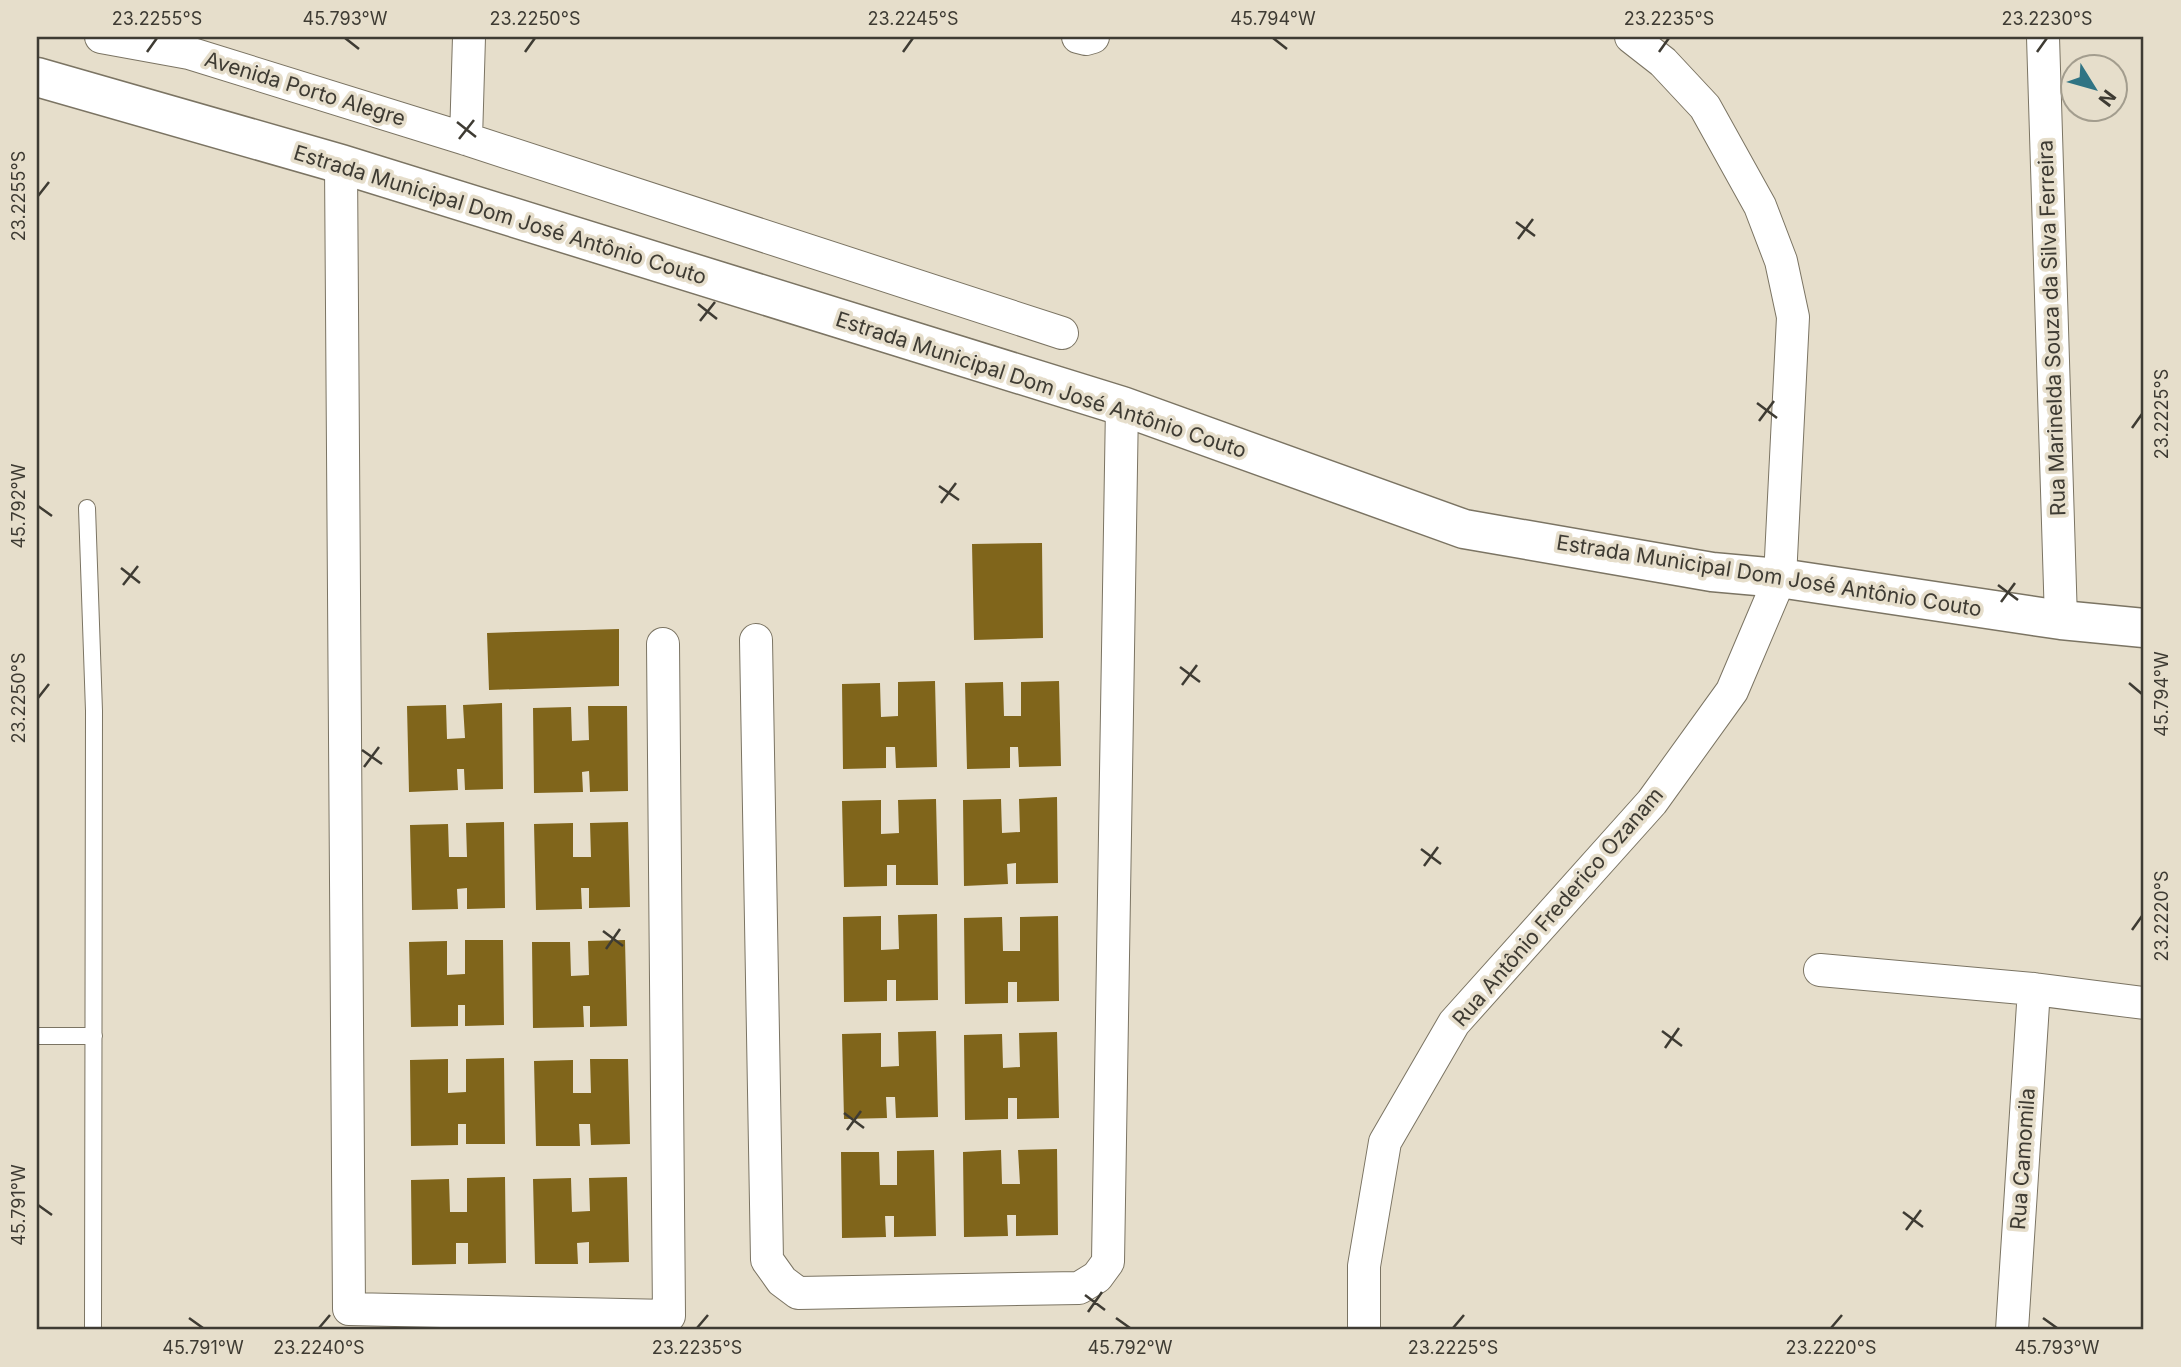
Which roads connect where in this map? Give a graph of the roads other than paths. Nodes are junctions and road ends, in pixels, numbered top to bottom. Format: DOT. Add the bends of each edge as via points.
graph roads {
  1 [pos="102,37"];
  2 [pos="469,37"];
  3 [pos="1078,37"];
  4 [pos="1093,37"];
  5 [pos="1631,37"];
  6 [pos="2043,37"];
  7 [pos="188,45"];
  8 [pos="37,78"];
  9 [pos="466,139"];
  10 [pos="341,164"];
  11 [pos="1062,333"];
  12 [pos="1122,406"];
  13 [pos="87,508"];
  14 [pos="1780,578"];
  15 [pos="2061,620"];
  16 [pos="2144,628"];
  17 [pos="756,640"];
  18 [pos="663,644"];
  19 [pos="1820,970"];
  20 [pos="2034,989"];
  21 [pos="2144,1003"];
  22 [pos="37,1036"];
  23 [pos="94,1036"];
  24 [pos="93,1328"];
  25 [pos="1364,1330"];
  26 [pos="2012,1330"];
  1 -- 7 [label="street, Avenida Porto Alegre"];
  2 -- 9 [label="street"];
  3 -- 4 [label="street"];
  5 -- 14 [label="street" via="1663,62 1705,107 1760,206 1781,261 1793,317"];
  6 -- 15 [label="street, Rua Marinelda Souza da Silva Ferreira"];
  7 -- 9 [label="street, Avenida Porto Alegre"];
  8 -- 10 [label="main road, Estrada Municipal Dom José Antônio Couto"];
  9 -- 11 [label="street, Avenida Porto Alegre"];
  10 -- 12 [label="main road, Estrada Municipal Dom José Antônio Couto"];
  10 -- 18 [label="street" via="349,1309 669,1316"];
  12 -- 14 [label="main road, Estrada Municipal Dom José Antônio Couto" via="1464,528 1712,572"];
  12 -- 17 [label="street" via="1108,1262 1097,1277 1079,1288 798,1293 767,1260"];
  13 -- 23 [label="lane" via="94,711"];
  14 -- 15 [label="main road, Estrada Municipal Dom José Antônio Couto"];
  14 -- 25 [label="street, Rua Antônio Frederico Ozanam" via="1732,691 1652,803 1454,1023 1385,1142 1364,1266"];
  15 -- 16 [label="main road, Estrada Municipal Dom José Antônio Couto"];
  19 -- 20 [label="street"];
  20 -- 21 [label="street"];
  20 -- 26 [label="street, Rua Camomila"];
  22 -- 23 [label="lane"];
  23 -- 24 [label="lane"];
}
